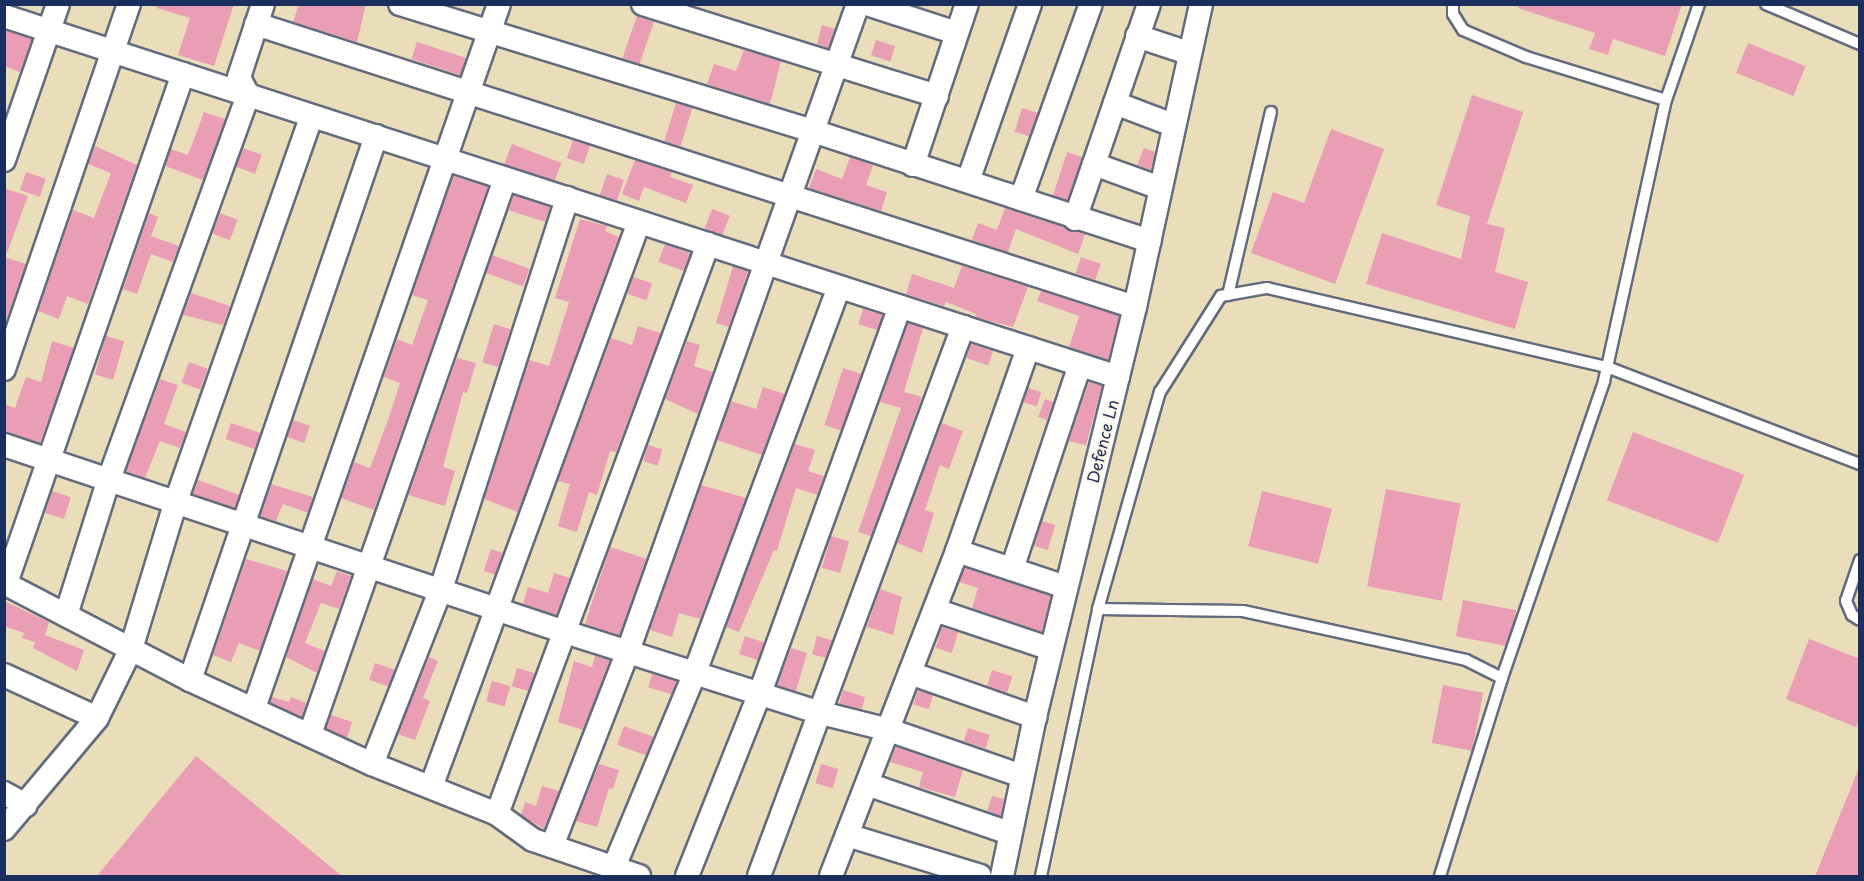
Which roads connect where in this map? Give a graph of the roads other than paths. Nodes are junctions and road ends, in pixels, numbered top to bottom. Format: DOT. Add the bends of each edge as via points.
graph roads {
  1 [pos="58,4"];
  2 [pos="129,4"];
  3 [pos="400,4"];
  4 [pos="498,4"];
  5 [pos="643,4"];
  6 [pos="858,4"];
  7 [pos="867,4"];
  8 [pos="967,4"];
  9 [pos="1030,4"];
  10 [pos="1091,4"];
  11 [pos="1149,4"];
  12 [pos="1201,4"];
  13 [pos="1453,4"];
  14 [pos="1699,4"];
  15 [pos="1766,4"];
  16 [pos="260,14"];
  17 [pos="4,16"];
  18 [pos="49,30"];
  19 [pos="489,32"];
  20 [pos="956,33"];
  21 [pos="1137,36"];
  22 [pos="1860,44"];
  23 [pos="114,51"];
  24 [pos="1188,52"];
  25 [pos="836,64"];
  26 [pos="183,74"];
  27 [pos="468,92"];
  28 [pos="248,95"];
  29 [pos="936,96"];
  30 [pos="1666,100"];
  31 [pos="1115,103"];
  32 [pos="1271,112"];
  33 [pos="312,116"];
  34 [pos="1173,124"];
  35 [pos="816,132"];
  36 [pos="376,136"];
  37 [pos="445,159"];
  38 [pos="4,160"];
  39 [pos="1094,164"];
  40 [pos="913,165"];
  41 [pos="506,179"];
  42 [pos="968,181"];
  43 [pos="1160,188"];
  44 [pos="787,197"];
  45 [pos="567,198"];
  46 [pos="1021,199"];
  47 [pos="1075,219"];
  48 [pos="639,222"];
  49 [pos="1150,241"];
  50 [pos="708,244"];
  51 [pos="766,263"];
  52 [pos="840,287"];
  53 [pos="1228,295"];
  54 [pos="900,307"];
  55 [pos="1135,307"];
  56 [pos="963,327"];
  57 [pos="1028,348"];
  58 [pos="1080,365"];
  59 [pos="1607,367"];
  60 [pos="4,369"];
  61 [pos="1118,377"];
  62 [pos="4,445"];
  63 [pos="47,461"];
  64 [pos="1860,464"];
  65 [pos="108,482"];
  66 [pos="175,504"];
  67 [pos="241,524"];
  68 [pos="310,548"];
  69 [pos="957,551"];
  70 [pos="1860,560"];
  71 [pos="371,568"];
  72 [pos="1012,569"];
  73 [pos="5,583"];
  74 [pos="1066,587"];
  75 [pos="441,589"];
  76 [pos="499,608"];
  77 [pos="1098,609"];
  78 [pos="935,610"];
  79 [pos="66,615"];
  80 [pos="1860,620"];
  81 [pos="566,632"];
  82 [pos="131,649"];
  83 [pos="1051,649"];
  84 [pos="628,651"];
  85 [pos="695,672"];
  86 [pos="910,673"];
  87 [pos="4,675"];
  88 [pos="1502,678"];
  89 [pos="190,680"];
  90 [pos="760,693"];
  91 [pos="254,708"];
  92 [pos="821,713"];
  93 [pos="1035,717"];
  94 [pos="97,718"];
  95 [pos="888,730"];
  96 [pos="310,734"];
  97 [pos="372,764"];
  98 [pos="1022,777"];
  99 [pos="867,784"];
  100 [pos="430,787"];
  101 [pos="4,793"];
  102 [pos="26,805"];
  103 [pos="497,814"];
  104 [pos="4,829"];
  105 [pos="1009,833"];
  106 [pos="847,835"];
  107 [pos="542,843"];
  108 [pos="614,867"];
  109 [pos="639,876"];
  110 [pos="687,876"];
  111 [pos="759,876"];
  112 [pos="831,876"];
  113 [pos="980,876"];
  114 [pos="1002,876"];
  115 [pos="1041,876"];
  116 [pos="1440,876"];
  1 -- 18 [label="street"];
  2 -- 23 [label="street"];
  3 -- 19 [label="street"];
  4 -- 19 [label="street"];
  5 -- 25 [label="street"];
  6 -- 25 [label="street"];
  7 -- 20 [label="street"];
  8 -- 20 [label="street"];
  9 -- 42 [label="street"];
  10 -- 46 [label="street"];
  11 -- 21 [label="street"];
  12 -- 24 [label="street, Defence Ln"];
  13 -- 30 [label="lane" via="1453,14 1463,30 1526,57"];
  14 -- 30 [label="lane"];
  15 -- 22 [label="lane"];
  16 -- 27 [label="street"];
  16 -- 28 [label="street" via="239,77"];
  17 -- 18 [label="street"];
  18 -- 23 [label="street"];
  18 -- 38 [label="street"];
  19 -- 27 [label="street"];
  19 -- 35 [label="street"];
  20 -- 29 [label="street"];
  21 -- 24 [label="street"];
  21 -- 31 [label="street"];
  23 -- 26 [label="street"];
  23 -- 60 [label="street"];
  24 -- 34 [label="street, Defence Ln"];
  25 -- 29 [label="street"];
  25 -- 35 [label="street"];
  26 -- 28 [label="street"];
  26 -- 63 [label="street"];
  27 -- 37 [label="street"];
  27 -- 44 [label="street"];
  28 -- 33 [label="street"];
  28 -- 65 [label="street"];
  29 -- 40 [label="street"];
  30 -- 59 [label="lane"];
  31 -- 34 [label="street"];
  31 -- 39 [label="street"];
  32 -- 53 [label="lane"];
  33 -- 36 [label="street"];
  33 -- 66 [label="street"];
  34 -- 43 [label="street, Defence Ln"];
  35 -- 40 [label="street"];
  35 -- 44 [label="street"];
  36 -- 37 [label="street"];
  36 -- 67 [label="street"];
  37 -- 41 [label="street"];
  37 -- 68 [label="street"];
  39 -- 43 [label="street"];
  39 -- 47 [label="street"];
  40 -- 42 [label="street"];
  41 -- 45 [label="street"];
  41 -- 71 [label="street"];
  42 -- 46 [label="street"];
  43 -- 49 [label="street, Defence Ln"];
  44 -- 51 [label="street"];
  44 -- 55 [label="street"];
  45 -- 48 [label="street"];
  45 -- 75 [label="street"];
  46 -- 47 [label="street"];
  47 -- 49 [label="street"];
  48 -- 50 [label="street"];
  48 -- 76 [label="street"];
  49 -- 55 [label="street, Defence Ln"];
  50 -- 51 [label="street"];
  50 -- 81 [label="street"];
  51 -- 52 [label="street"];
  51 -- 84 [label="street"];
  52 -- 54 [label="street"];
  52 -- 85 [label="street"];
  53 -- 59 [label="lane" via="1267,288"];
  53 -- 77 [label="lane" via="1221,296 1160,392"];
  54 -- 56 [label="street"];
  54 -- 90 [label="street"];
  55 -- 61 [label="street, Defence Ln"];
  56 -- 57 [label="street"];
  56 -- 92 [label="street"];
  57 -- 58 [label="street"];
  57 -- 69 [label="street"];
  58 -- 61 [label="street"];
  58 -- 72 [label="street"];
  59 -- 64 [label="lane"];
  59 -- 88 [label="lane"];
  61 -- 74 [label="street, Defence Ln"];
  62 -- 63 [label="street"];
  63 -- 65 [label="street"];
  63 -- 73 [label="street"];
  65 -- 66 [label="street"];
  65 -- 79 [label="street"];
  66 -- 67 [label="street"];
  66 -- 82 [label="street"];
  67 -- 68 [label="street"];
  67 -- 89 [label="street"];
  68 -- 71 [label="street"];
  68 -- 91 [label="street"];
  69 -- 72 [label="street"];
  69 -- 78 [label="street"];
  70 -- 80 [label="lane" via="1846,601 1852,615"];
  71 -- 75 [label="street"];
  71 -- 96 [label="street"];
  72 -- 74 [label="street"];
  73 -- 79 [label="street"];
  74 -- 83 [label="street, Defence Ln"];
  75 -- 76 [label="street"];
  75 -- 97 [label="street"];
  76 -- 81 [label="street"];
  76 -- 100 [label="street"];
  77 -- 88 [label="lane" via="1243,611 1466,660"];
  77 -- 115 [label="lane"];
  78 -- 83 [label="street"];
  78 -- 86 [label="street"];
  79 -- 82 [label="street"];
  81 -- 84 [label="street"];
  81 -- 103 [label="street"];
  82 -- 89 [label="street"];
  82 -- 94 [label="street"];
  83 -- 93 [label="street, Defence Ln"];
  84 -- 85 [label="street"];
  84 -- 107 [label="street"];
  85 -- 90 [label="street"];
  85 -- 108 [label="street"];
  86 -- 93 [label="street"];
  86 -- 95 [label="street"];
  87 -- 94 [label="street"];
  88 -- 116 [label="lane"];
  89 -- 91 [label="street"];
  90 -- 92 [label="street"];
  90 -- 110 [label="street"];
  91 -- 96 [label="street"];
  92 -- 95 [label="street"];
  92 -- 111 [label="street"];
  93 -- 98 [label="street, Defence Ln"];
  94 -- 102 [label="street"];
  95 -- 98 [label="street"];
  95 -- 99 [label="street"];
  96 -- 97 [label="street"];
  97 -- 100 [label="street"];
  98 -- 105 [label="street, Defence Ln"];
  99 -- 105 [label="street"];
  99 -- 106 [label="street"];
  100 -- 103 [label="street"];
  101 -- 102 [label="street"];
  102 -- 104 [label="street"];
  103 -- 107 [label="street"];
  105 -- 114 [label="street, Defence Ln"];
  106 -- 112 [label="street"];
  106 -- 113 [label="street"];
  107 -- 108 [label="street"];
  108 -- 109 [label="street"];
}
